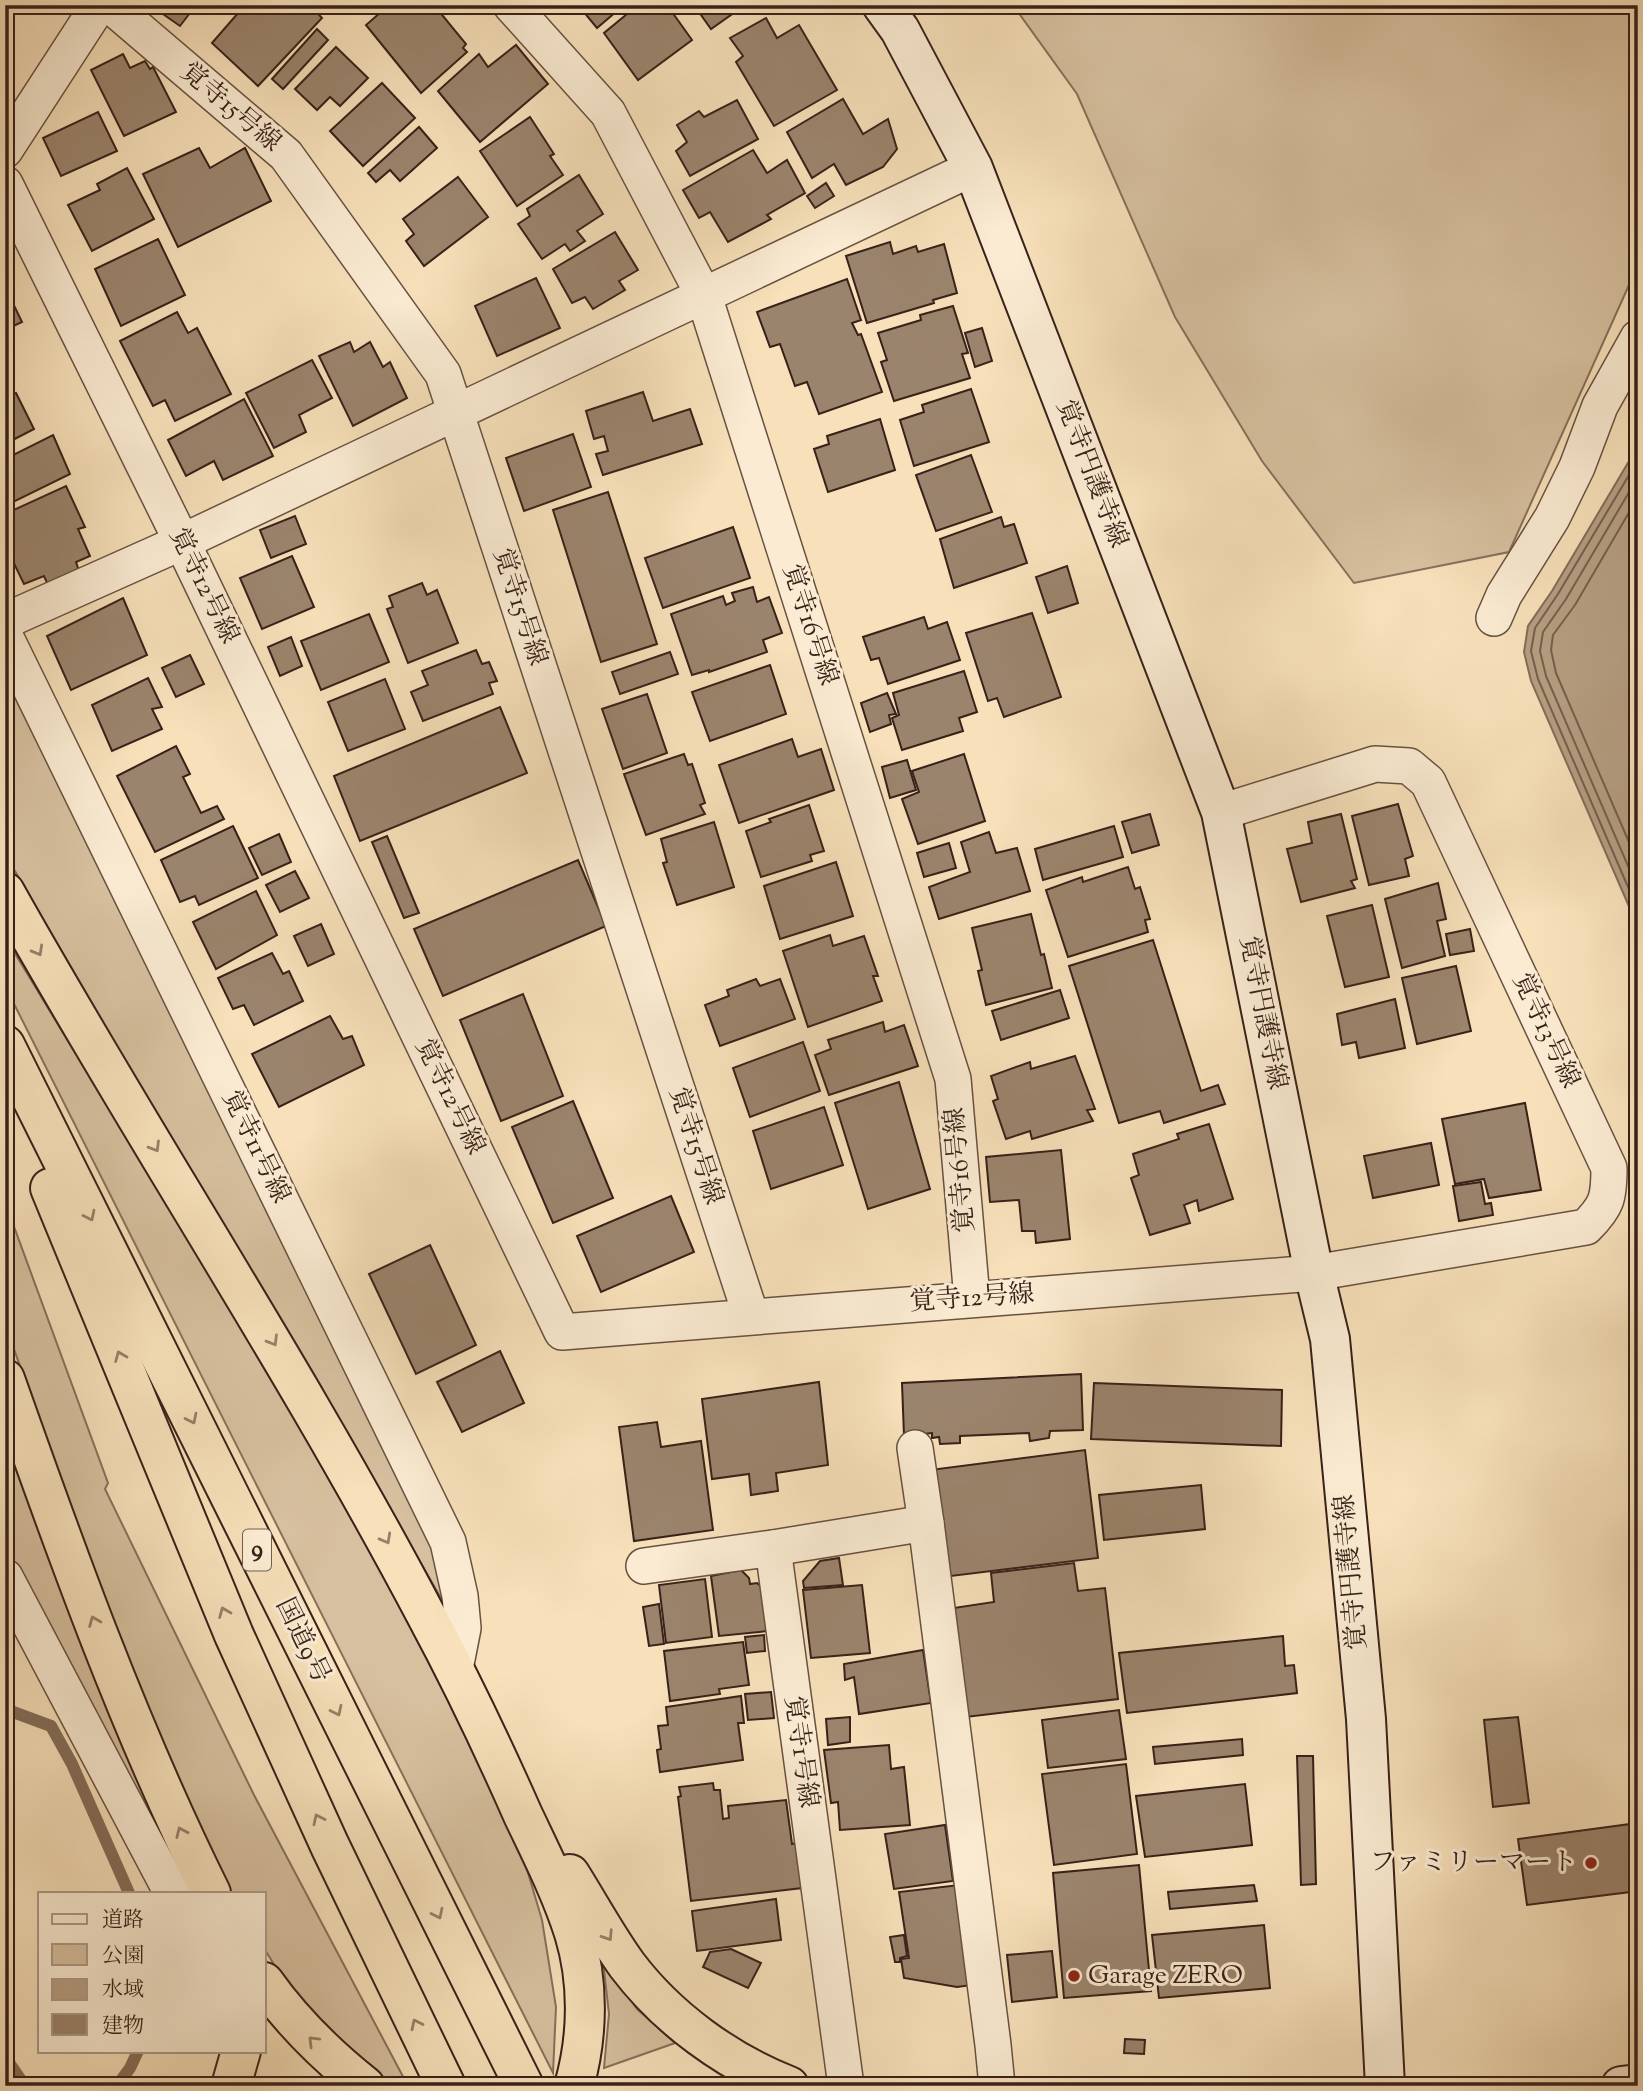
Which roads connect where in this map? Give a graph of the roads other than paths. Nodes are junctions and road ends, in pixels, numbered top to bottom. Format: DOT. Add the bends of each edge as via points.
graph roads {
  1 [pos="99,5"];
  2 [pos="110,5"];
  3 [pos="511,5"];
  4 [pos="882,5"];
  5 [pos="5,150"];
  6 [pos="973,168"];
  7 [pos="5,184"];
  8 [pos="704,296"];
  9 [pos="1638,338"];
  10 [pos="456,412"];
  11 [pos="182,542"];
  12 [pos="1494,618"];
  13 [pos="5,621"];
  14 [pos="5,636"];
  15 [pos="1221,812"];
  16 [pos="5,892"];
  17 [pos="5,1045"];
  18 [pos="5,1079"];
  19 [pos="1314,1273"];
  20 [pos="972,1299"];
  21 [pos="751,1316"];
  22 [pos="5,1379"];
  23 [pos="915,1448"];
  24 [pos="926,1523"];
  25 [pos="773,1548"];
  26 [pos="644,1566"];
  27 [pos="5,1577"];
  28 [pos="455,1669"];
  29 [pos="485,1730"];
  30 [pos="171,1892"];
  31 [pos="211,1892"];
  32 [pos="266,1985"];
  33 [pos="241,2052"];
  34 [pos="516,2070"];
  35 [pos="1638,2084"];
  36 [pos="231,2086"];
  37 [pos="365,2086"];
  38 [pos="446,2086"];
  39 [pos="574,2086"];
  40 [pos="789,2086"];
  41 [pos="846,2086"];
  42 [pos="996,2086"];
  43 [pos="1385,2086"];
  44 [pos="1620,2086"];
  1 -- 5 [label="street"];
  2 -- 10 [label="street, 覚寺15号線" via="286,155 443,374"];
  3 -- 8 [label="street, 覚寺16号線" via="608,113"];
  4 -- 6 [label="street, 覚寺円護寺線" via="900,30"];
  6 -- 8 [label="street"];
  6 -- 15 [label="street, 覚寺円護寺線"];
  7 -- 11 [label="street, 覚寺12号線"];
  8 -- 10 [label="street"];
  8 -- 20 [label="street, 覚寺16号線" via="953,1079"];
  9 -- 12 [label="street" via="1600,406 1552,518"];
  10 -- 11 [label="street"];
  10 -- 21 [label="street, 覚寺15号線"];
  11 -- 13 [label="street"];
  11 -- 21 [label="street, 覚寺12号線" via="562,1332"];
  14 -- 28 [label="street, 覚寺11号線" via="448,1542 463,1628"];
  15 -- 19 [label="street, 覚寺円護寺線"];
  15 -- 19 [label="street, 覚寺13号線" via="1375,764 1409,766 1428,782 1609,1168 1609,1193 1602,1211 1586,1227"];
  16 -- 28 [label="highway, one-way" via="307,1401"];
  17 -- 34 [label="highway, 国道9号 / 9, one-way"];
  38 -- 18 [label="highway, 9, one-way" via="234,1635"];
  19 -- 20 [label="street, 覚寺12号線"];
  19 -- 43 [label="street, 覚寺円護寺線" via="1330,1339 1366,1719"];
  20 -- 21 [label="street, 覚寺12号線"];
  31 -- 22 [label="highway, one-way" via="162,1788 99,1632"];
  23 -- 24 [label="street"];
  24 -- 25 [label="street"];
  24 -- 42 [label="street"];
  25 -- 26 [label="street"];
  25 -- 41 [label="street, 覚寺1号線"];
  27 -- 30 [label="street"];
  28 -- 29 [label="highway"];
  29 -- 39 [label="highway" via="574,1934 585,1990 583,2046"];
  29 -- 40 [label="highway, one-way" via="628,1966 711,2044"];
  37 -- 32 [label="highway, one-way" via="314,2043"];
  33 -- 36 [label="highway"];
  35 -- 44 [label="street"];
}
